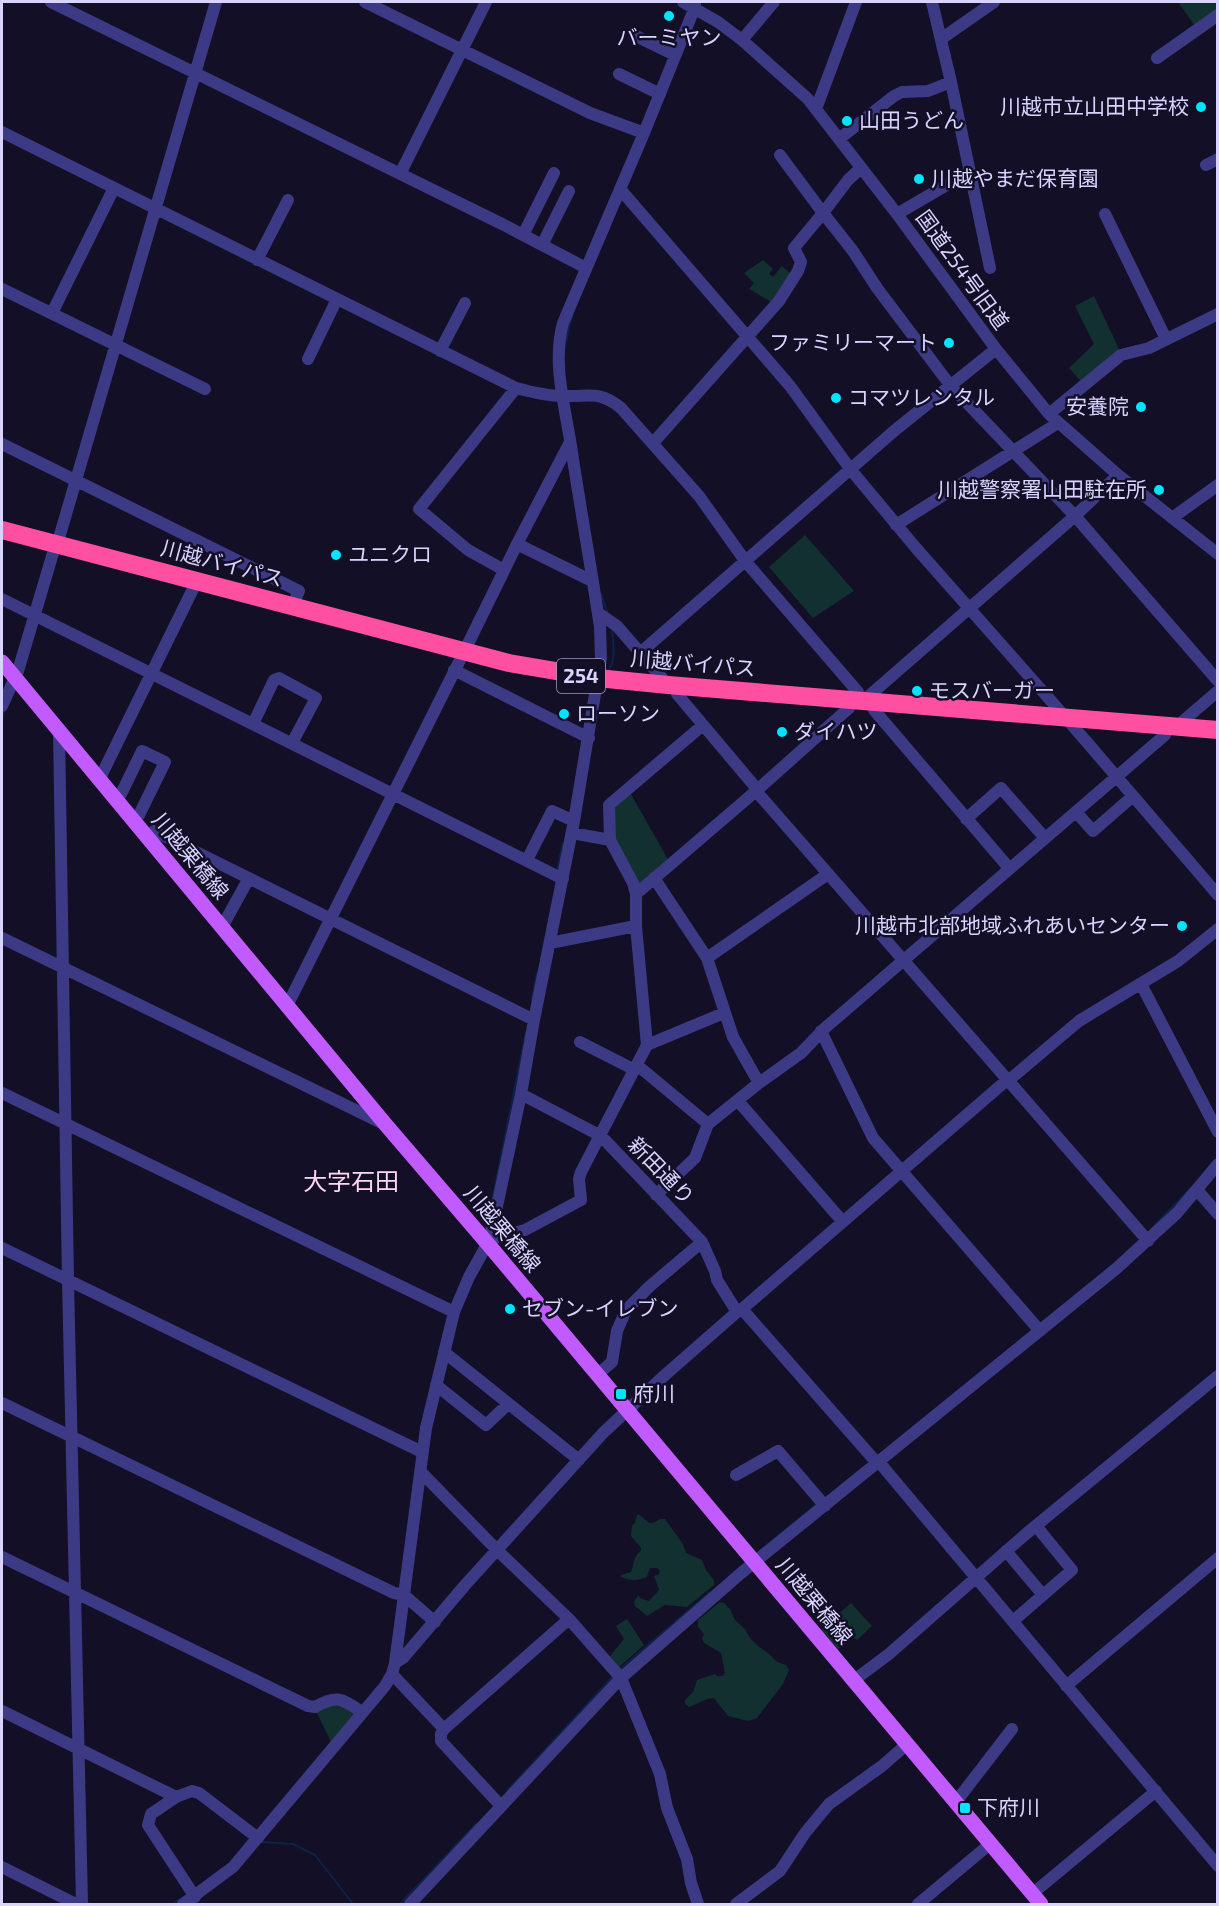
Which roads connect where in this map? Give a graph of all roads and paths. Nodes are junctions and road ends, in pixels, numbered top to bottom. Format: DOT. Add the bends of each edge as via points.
graph roads {
  1 [pos="51,2"];
  2 [pos="216,2"];
  3 [pos="365,2"];
  4 [pos="486,2"];
  5 [pos="772,2"];
  6 [pos="856,2"];
  7 [pos="932,2"];
  8 [pos="994,2"];
  9 [pos="691,3"];
  10 [pos="1218,15"];
  11 [pos="634,35"];
  12 [pos="941,39"];
  13 [pos="742,40"];
  14 [pos="463,50"];
  15 [pos="675,55"];
  16 [pos="1157,58"];
  17 [pos="194,74"];
  18 [pos="619,74"];
  19 [pos="951,82"];
  20 [pos="660,94"];
  21 [pos="816,109"];
  22 [pos="2,132"];
  23 [pos="644,133"];
  24 [pos="839,139"];
  25 [pos="780,154"];
  26 [pos="1218,159"];
  27 [pos="1206,165"];
  28 [pos="861,168"];
  29 [pos="969,172"];
  30 [pos="554,173"];
  31 [pos="400,174"];
  32 [pos="114,188"];
  33 [pos="620,189"];
  34 [pos="570,191"];
  35 [pos="288,200"];
  36 [pos="156,209"];
  37 [pos="824,213"];
  38 [pos="897,214"];
  39 [pos="1105,214"];
  40 [pos="523,235"];
  41 [pos="542,245"];
  42 [pos="257,260"];
  43 [pos="586,268"];
  44 [pos="990,268"];
  45 [pos="2,289"];
  46 [pos="337,299"];
  47 [pos="465,303"];
  48 [pos="52,313"];
  49 [pos="1218,314"];
  50 [pos="748,336"];
  51 [pos="1166,339"];
  52 [pos="114,345"];
  53 [pos="996,349"];
  54 [pos="440,351"];
  55 [pos="308,359"];
  56 [pos="950,386"];
  57 [pos="516,388"];
  58 [pos="206,389"];
  59 [pos="563,396"];
  60 [pos="1053,419"];
  61 [pos="570,442"];
  62 [pos="653,443"];
  63 [pos="2,444"];
  64 [pos="1013,452"];
  65 [pos="851,470"];
  66 [pos="1118,475"];
  67 [pos="76,481"];
  68 [pos="1218,485"];
  69 [pos="1076,516"];
  70 [pos="1172,518"];
  71 [pos="896,525"];
  72 [pos="2,530"];
  73 [pos="2,540"];
  74 [pos="517,544"];
  75 [pos="55,549"];
  76 [pos="1218,554"];
  77 [pos="746,562"];
  78 [pos="504,570"];
  79 [pos="592,581"];
  80 [pos="193,589"];
  81 [pos="2,599"];
  82 [pos="292,606"];
  83 [pos="970,608"];
  84 [pos="598,613"];
  85 [pos="35,615"];
  86 [pos="640,653"];
  87 [pos="460,660"];
  88 [pos="2,662"];
  89 [pos="152,674"];
  90 [pos="14,677"];
  91 [pos="1218,681"];
  92 [pos="597,682"];
  93 [pos="673,690"];
  94 [pos="1218,691"];
  95 [pos="2,706"];
  96 [pos="862,707"];
  97 [pos="1070,723"];
  98 [pos="253,724"];
  99 [pos="703,724"];
  100 [pos="1218,730"];
  101 [pos="59,731"];
  102 [pos="1170,731"];
  103 [pos="589,738"];
  104 [pos="1218,739"];
  105 [pos="292,743"];
  106 [pos="1117,777"];
  107 [pos="99,780"];
  108 [pos="756,790"];
  109 [pos="392,794"];
  110 [pos="1133,796"];
  111 [pos="116,799"];
  112 [pos="1076,812"];
  113 [pos="966,819"];
  114 [pos="133,820"];
  115 [pos="573,827"];
  116 [pos="147,837"];
  117 [pos="1044,838"];
  118 [pos="610,840"];
  119 [pos="527,860"];
  120 [pos="1009,868"];
  121 [pos="828,874"];
  122 [pos="249,878"];
  123 [pos="654,878"];
  124 [pos="563,879"];
  125 [pos="636,894"];
  126 [pos="1218,895"];
  127 [pos="330,919"];
  128 [pos="636,926"];
  129 [pos="222,927"];
  130 [pos="1218,929"];
  131 [pos="2,938"];
  132 [pos="550,943"];
  133 [pos="707,958"];
  134 [pos="903,960"];
  135 [pos="63,969"];
  136 [pos="1141,984"];
  137 [pos="287,1006"];
  138 [pos="724,1013"];
  139 [pos="534,1020"];
  140 [pos="821,1032"];
  141 [pos="580,1042"];
  142 [pos="647,1045"];
  143 [pos="636,1067"];
  144 [pos="1008,1081"];
  145 [pos="759,1083"];
  146 [pos="2,1093"];
  147 [pos="521,1094"];
  148 [pos="738,1101"];
  149 [pos="65,1123"];
  150 [pos="708,1124"];
  151 [pos="386,1125"];
  152 [pos="1218,1132"];
  153 [pos="601,1136"];
  154 [pos="1218,1164"];
  155 [pos="901,1171"];
  156 [pos="1197,1190"];
  157 [pos="656,1195"];
  158 [pos="1218,1214"];
  159 [pos="843,1222"];
  160 [pos="1148,1241"];
  161 [pos="489,1242"];
  162 [pos="702,1242"];
  163 [pos="2,1248"];
  164 [pos="68,1280"];
  165 [pos="739,1311"];
  166 [pos="454,1312"];
  167 [pos="1040,1331"];
  168 [pos="444,1352"];
  169 [pos="597,1375"];
  170 [pos="1218,1376"];
  171 [pos="436,1385"];
  172 [pos="2,1403"];
  173 [pos="508,1404"];
  174 [pos="627,1410"];
  175 [pos="72,1437"];
  176 [pos="422,1452"];
  177 [pos="579,1460"];
  178 [pos="878,1462"];
  179 [pos="421,1472"];
  180 [pos="736,1475"];
  181 [pos="825,1506"];
  182 [pos="1036,1526"];
  183 [pos="497,1550"];
  184 [pos="1006,1551"];
  185 [pos="2,1557"];
  186 [pos="1218,1558"];
  187 [pos="755,1562"];
  188 [pos="976,1579"];
  189 [pos="75,1593"];
  190 [pos="404,1595"];
  191 [pos="1043,1595"];
  192 [pos="569,1619"];
  193 [pos="1013,1621"];
  194 [pos="435,1622"];
  195 [pos="394,1669"];
  196 [pos="621,1678"];
  197 [pos="853,1682"];
  198 [pos="1066,1686"];
  199 [pos="2,1711"];
  200 [pos="362,1713"];
  201 [pos="444,1729"];
  202 [pos="1012,1730"];
  203 [pos="906,1744"];
  204 [pos="79,1750"];
  205 [pos="1156,1791"];
  206 [pos="176,1797"];
  207 [pos="956,1803"];
  208 [pos="501,1806"];
  209 [pos="258,1838"];
  210 [pos="990,1844"];
  211 [pos="1218,1866"];
  212 [pos="2,1867"];
  213 [pos="195,1897"];
  214 [pos="1037,1899"];
  215 [pos="76,1905"];
  216 [pos="82,1905"];
  217 [pos="183,1905"];
  218 [pos="410,1905"];
  219 [pos="698,1905"];
  220 [pos="736,1905"];
  221 [pos="918,1905"];
  1 -- 17 [label="street"];
  2 -- 17 [label="street"];
  3 -- 14 [label="street"];
  4 -- 14 [label="street"];
  5 -- 13 [label="street"];
  6 -- 21 [label="street"];
  7 -- 12 [label="street"];
  8 -- 12 [label="street"];
  9 -- 13 [label="street, 国道254号旧道"];
  9 -- 15 [label="street"];
  10 -- 16 [label="street"];
  11 -- 15 [label="street"];
  12 -- 19 [label="street"];
  13 -- 21 [label="street, 国道254号旧道"];
  14 -- 23 [label="street" via="590,114"];
  14 -- 31 [label="street"];
  15 -- 20 [label="street"];
  17 -- 31 [label="street"];
  17 -- 36 [label="street"];
  18 -- 20 [label="street"];
  19 -- 24 [label="street" via="923,92 894,96"];
  19 -- 29 [label="street"];
  20 -- 23 [label="street"];
  21 -- 24 [label="street, 国道254号旧道"];
  22 -- 32 [label="street"];
  23 -- 33 [label="street"];
  24 -- 28 [label="street, 国道254号旧道"];
  25 -- 37 [label="street"];
  26 -- 27 [label="street"];
  28 -- 37 [label="street"];
  28 -- 38 [label="street, 国道254号旧道"];
  29 -- 38 [label="street"];
  29 -- 44 [label="street"];
  30 -- 40 [label="street"];
  31 -- 40 [label="street"];
  32 -- 36 [label="street"];
  32 -- 48 [label="street"];
  33 -- 43 [label="street"];
  33 -- 50 [label="street"];
  34 -- 41 [label="street"];
  35 -- 42 [label="street"];
  36 -- 42 [label="street"];
  36 -- 52 [label="street"];
  37 -- 50 [label="street" via="794,248 801,262 798,271 779,301"];
  37 -- 56 [label="street"];
  38 -- 53 [label="street, 国道254号旧道"];
  39 -- 51 [label="street"];
  40 -- 41 [label="street"];
  41 -- 43 [label="street"];
  42 -- 46 [label="street"];
  43 -- 59 [label="street" via="558,344"];
  45 -- 48 [label="street"];
  46 -- 54 [label="street"];
  46 -- 55 [label="street"];
  47 -- 54 [label="street"];
  48 -- 52 [label="street"];
  49 -- 51 [label="street"];
  50 -- 62 [label="street"];
  50 -- 65 [label="street"];
  51 -- 60 [label="street" via="1121,355"];
  52 -- 58 [label="street"];
  52 -- 67 [label="street"];
  53 -- 56 [label="street"];
  53 -- 60 [label="street, 国道254号旧道"];
  54 -- 57 [label="street"];
  56 -- 64 [label="street"];
  56 -- 65 [label="street"];
  57 -- 59 [label="street"];
  57 -- 78 [label="street" via="419,508 468,550"];
  59 -- 61 [label="street"];
  59 -- 62 [label="street" via="609,398"];
  60 -- 64 [label="street"];
  60 -- 66 [label="street, 国道254号旧道"];
  61 -- 74 [label="street"];
  61 -- 79 [label="street"];
  62 -- 77 [label="street" via="699,496"];
  63 -- 67 [label="street"];
  64 -- 69 [label="street"];
  64 -- 71 [label="street"];
  65 -- 71 [label="street"];
  65 -- 77 [label="street"];
  66 -- 69 [label="street"];
  66 -- 70 [label="street, 国道254号旧道"];
  67 -- 75 [label="street"];
  67 -- 82 [label="street" via="299,591"];
  68 -- 70 [label="street"];
  69 -- 83 [label="street"];
  69 -- 91 [label="street"];
  70 -- 76 [label="street, 国道254号旧道"];
  71 -- 83 [label="street"];
  72 -- 75 [label="highway, 川越バイパス / 254"];
  73 -- 75 [label="highway, 川越バイパス / 254"];
  74 -- 78 [label="street"];
  74 -- 79 [label="street"];
  75 -- 80 [label="highway, 川越バイパス / 254"];
  75 -- 82 [label="highway, 川越バイパス / 254"];
  75 -- 85 [label="street"];
  77 -- 86 [label="street"];
  77 -- 96 [label="street" via="858,692"];
  78 -- 87 [label="street"];
  79 -- 84 [label="street"];
  80 -- 87 [label="highway, 川越バイパス / 254"];
  80 -- 89 [label="street"];
  81 -- 85 [label="street"];
  82 -- 87 [label="highway, 川越バイパス / 254"];
  83 -- 96 [label="street"];
  83 -- 97 [label="street"];
  84 -- 86 [label="street" via="617,626"];
  84 -- 92 [label="street" via="601,644"];
  85 -- 89 [label="street"];
  85 -- 90 [label="street"];
  86 -- 93 [label="street"];
  87 -- 92 [label="highway, 川越バイパス / 254" via="550,671"];
  87 -- 103 [label="street"];
  87 -- 109 [label="street"];
  88 -- 90 [label="main road, 川越栗橋線"];
  89 -- 98 [label="street"];
  89 -- 107 [label="street"];
  90 -- 95 [label="street"];
  90 -- 101 [label="main road, 川越栗橋線"];
  92 -- 93 [label="highway, 川越バイパス / 254"];
  92 -- 103 [label="street"];
  93 -- 96 [label="highway, 川越バイパス / 254"];
  93 -- 99 [label="street"];
  94 -- 102 [label="street"];
  96 -- 97 [label="highway, 川越バイパス / 254"];
  96 -- 108 [label="street"];
  96 -- 113 [label="street"];
  97 -- 102 [label="highway, 川越バイパス / 254"];
  97 -- 106 [label="street"];
  98 -- 105 [label="street"];
  98 -- 105 [label="street" via="274,680 279,678 316,698"];
  99 -- 108 [label="street"];
  99 -- 118 [label="street" via="612,801"];
  100 -- 102 [label="highway, 川越バイパス / 254"];
  101 -- 107 [label="main road, 川越栗橋線"];
  101 -- 135 [label="street"];
  102 -- 104 [label="highway, 川越バイパス / 254"];
  102 -- 106 [label="street"];
  103 -- 115 [label="street"];
  105 -- 109 [label="street"];
  106 -- 110 [label="street"];
  106 -- 112 [label="street"];
  107 -- 111 [label="main road, 川越栗橋線"];
  108 -- 121 [label="street"];
  108 -- 123 [label="street"];
  109 -- 119 [label="street"];
  109 -- 127 [label="street"];
  110 -- 112 [label="street" via="1093,831"];
  110 -- 126 [label="street"];
  111 -- 114 [label="main road, 川越栗橋線"];
  111 -- 114 [label="street" via="142,752 165,762"];
  112 -- 117 [label="street"];
  113 -- 117 [label="street" via="1001,788"];
  113 -- 120 [label="street"];
  114 -- 116 [label="main road, 川越栗橋線"];
  115 -- 118 [label="street"];
  115 -- 119 [label="street" via="552,811"];
  115 -- 124 [label="street"];
  116 -- 122 [label="street" via="154,831"];
  116 -- 129 [label="main road, 川越栗橋線"];
  117 -- 120 [label="street"];
  118 -- 125 [label="street"];
  119 -- 124 [label="street"];
  120 -- 134 [label="street"];
  121 -- 133 [label="street"];
  121 -- 134 [label="street"];
  122 -- 127 [label="street"];
  122 -- 129 [label="street"];
  123 -- 125 [label="street"];
  123 -- 133 [label="street"];
  124 -- 132 [label="street"];
  125 -- 128 [label="street"];
  127 -- 137 [label="street"];
  127 -- 139 [label="street"];
  128 -- 132 [label="street"];
  128 -- 142 [label="street"];
  129 -- 137 [label="main road, 川越栗橋線"];
  130 -- 136 [label="street"];
  131 -- 135 [label="street"];
  132 -- 139 [label="street"];
  133 -- 138 [label="street"];
  134 -- 140 [label="street"];
  134 -- 144 [label="street"];
  135 -- 149 [label="street"];
  135 -- 151 [label="street"];
  136 -- 144 [label="street" via="1079,1021"];
  136 -- 152 [label="street"];
  137 -- 151 [label="main road, 川越栗橋線"];
  138 -- 142 [label="street"];
  138 -- 145 [label="street" via="740,1052"];
  139 -- 147 [label="street"];
  140 -- 145 [label="street" via="801,1053"];
  140 -- 155 [label="street" via="873,1138"];
  141 -- 143 [label="street"];
  142 -- 143 [label="street"];
  143 -- 150 [label="street"];
  143 -- 153 [label="street"];
  144 -- 155 [label="street"];
  144 -- 160 [label="street"];
  145 -- 148 [label="street"];
  146 -- 149 [label="street"];
  147 -- 153 [label="street, 新田通り"];
  147 -- 161 [label="street"];
  148 -- 150 [label="street"];
  148 -- 159 [label="street"];
  149 -- 164 [label="street"];
  149 -- 166 [label="street"];
  150 -- 157 [label="street" via="695,1158"];
  151 -- 161 [label="main road, 川越栗橋線"];
  153 -- 157 [label="street, 新田通り"];
  153 -- 161 [label="street" via="581,1172 580,1200 525,1230"];
  154 -- 156 [label="street"];
  155 -- 159 [label="street"];
  155 -- 167 [label="street"];
  156 -- 158 [label="street"];
  156 -- 160 [label="street"];
  157 -- 162 [label="street, 新田通り"];
  159 -- 165 [label="street"];
  160 -- 167 [label="street"];
  161 -- 166 [label="street"];
  161 -- 169 [label="main road, 川越栗橋線"];
  162 -- 165 [label="street, 新田通り" via="717,1280"];
  162 -- 169 [label="street" via="626,1310 617,1331 612,1362"];
  163 -- 164 [label="street"];
  164 -- 175 [label="street"];
  164 -- 176 [label="street"];
  165 -- 174 [label="street"];
  165 -- 178 [label="street, 新田通り"];
  166 -- 168 [label="street"];
  167 -- 178 [label="street"];
  168 -- 171 [label="street"];
  168 -- 173 [label="street"];
  169 -- 174 [label="main road, 川越栗橋線"];
  170 -- 182 [label="street"];
  171 -- 173 [label="street" via="486,1425"];
  171 -- 176 [label="street"];
  172 -- 175 [label="street"];
  173 -- 177 [label="street"];
  174 -- 177 [label="street"];
  174 -- 187 [label="main road, 川越栗橋線"];
  175 -- 189 [label="street"];
  175 -- 190 [label="street"];
  176 -- 179 [label="street"];
  177 -- 183 [label="street"];
  178 -- 181 [label="street"];
  178 -- 188 [label="street, 新田通り"];
  179 -- 183 [label="street"];
  179 -- 190 [label="street"];
  180 -- 181 [label="street" via="778,1451"];
  181 -- 187 [label="street"];
  182 -- 184 [label="street"];
  182 -- 191 [label="street" via="1072,1569"];
  183 -- 192 [label="street"];
  183 -- 194 [label="street"];
  184 -- 188 [label="street"];
  184 -- 191 [label="street"];
  185 -- 189 [label="street"];
  186 -- 198 [label="street"];
  187 -- 196 [label="street"];
  187 -- 197 [label="main road, 川越栗橋線"];
  188 -- 193 [label="street, 新田通り"];
  188 -- 197 [label="street"];
  189 -- 200 [label="street" via="308,1706 337,1698"];
  189 -- 204 [label="street"];
  190 -- 194 [label="street"];
  190 -- 195 [label="street"];
  191 -- 193 [label="street"];
  192 -- 196 [label="street"];
  192 -- 201 [label="street"];
  193 -- 198 [label="street, 新田通り"];
  194 -- 195 [label="street"];
  195 -- 200 [label="street"];
  195 -- 201 [label="street"];
  196 -- 208 [label="street"];
  196 -- 219 [label="street" via="660,1774"];
  197 -- 203 [label="main road, 川越栗橋線"];
  198 -- 205 [label="street, 新田通り"];
  199 -- 204 [label="street"];
  200 -- 209 [label="street"];
  201 -- 208 [label="street" via="441,1741"];
  202 -- 207 [label="street"];
  203 -- 207 [label="main road, 川越栗橋線"];
  203 -- 220 [label="street" via="882,1767 829,1804 780,1871"];
  204 -- 206 [label="street"];
  204 -- 216 [label="street"];
  205 -- 211 [label="street, 新田通り"];
  205 -- 214 [label="street"];
  206 -- 209 [label="street" via="192,1791 199,1793"];
  206 -- 213 [label="street" via="151,1814 148,1824"];
  207 -- 210 [label="main road, 川越栗橋線"];
  208 -- 218 [label="street"];
  209 -- 213 [label="street" via="233,1867"];
  210 -- 214 [label="main road, 川越栗橋線"];
  210 -- 221 [label="street"];
  212 -- 215 [label="street"];
  213 -- 217 [label="street"];
}
